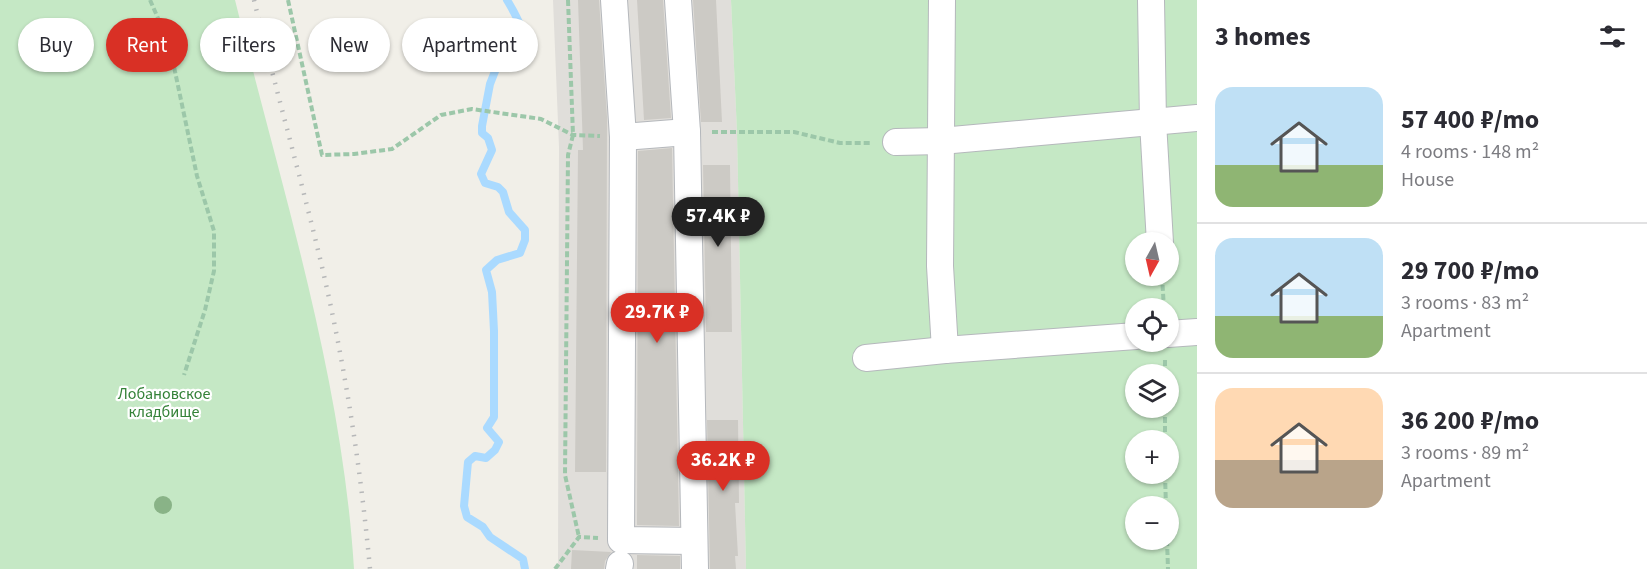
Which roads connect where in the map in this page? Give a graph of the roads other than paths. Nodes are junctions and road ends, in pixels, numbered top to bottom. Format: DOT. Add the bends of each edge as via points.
graph roads {
  1 [pos="614,0"];
  2 [pos="678,0"];
  3 [pos="942,0"];
  4 [pos="1152,0"];
  5 [pos="1197,118"];
  6 [pos="1153,122"];
  7 [pos="687,132"];
  8 [pos="623,137"];
  9 [pos="941,141"];
  10 [pos="896,142"];
  11 [pos="1159,232"];
  12 [pos="1197,332"];
  13 [pos="1179,333"];
  14 [pos="1125,337"];
  15 [pos="945,350"];
  16 [pos="866,358"];
  17 [pos="694,541"];
  18 [pos="620,558"];
  19 [pos="695,569"];
  1 -- 8 [label="lane"];
  2 -- 7 [label="lane"];
  3 -- 9 [label="lane"];
  4 -- 6 [label="lane"];
  5 -- 6 [label="lane"];
  6 -- 9 [label="lane"];
  6 -- 11 [label="lane"];
  7 -- 8 [label="lane"];
  7 -- 17 [label="lane"];
  8 -- 18 [label="lane"];
  9 -- 10 [label="lane"];
  9 -- 15 [label="lane" via="940,267"];
  12 -- 13 [label="lane"];
  14 -- 15 [label="lane"];
  15 -- 16 [label="lane"];
  17 -- 18 [label="lane"];
  17 -- 19 [label="lane"];
}
